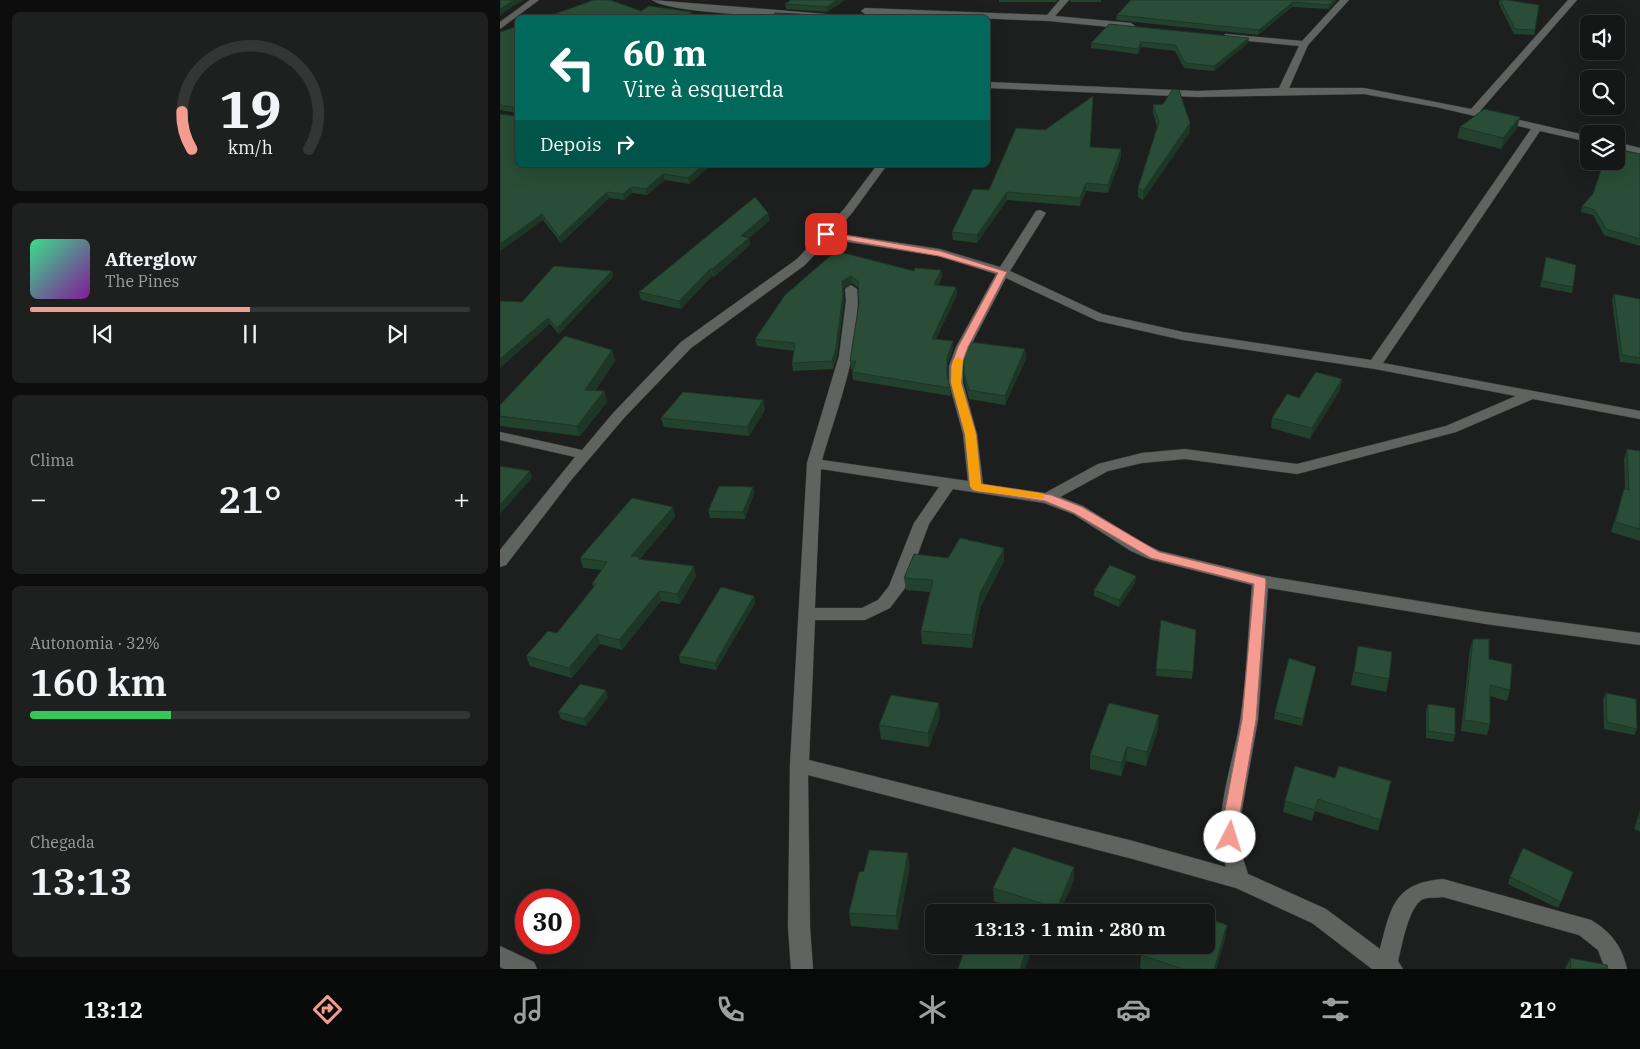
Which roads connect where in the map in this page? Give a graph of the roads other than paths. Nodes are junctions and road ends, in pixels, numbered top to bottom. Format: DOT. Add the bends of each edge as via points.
graph roads {
  1 [pos="535,0"];
  2 [pos="656,0"];
  3 [pos="874,0"];
  4 [pos="1065,0"];
  5 [pos="1346,0"];
  6 [pos="1572,0"];
  7 [pos="863,14"];
  8 [pos="799,15"];
  9 [pos="909,15"];
  10 [pos="990,17"];
  11 [pos="1048,18"];
  12 [pos="500,26"];
  13 [pos="1137,27"];
  14 [pos="1216,35"];
  15 [pos="1304,44"];
  16 [pos="990,85"];
  17 [pos="1282,91"];
  18 [pos="1473,113"];
  19 [pos="1537,128"];
  20 [pos="1580,137"];
  21 [pos="1625,147"];
  22 [pos="1640,151"];
  23 [pos="881,167"];
  24 [pos="1040,213"];
  25 [pos="826,234"];
  26 [pos="1003,272"];
  27 [pos="851,289"];
  28 [pos="1375,365"];
  29 [pos="1530,395"];
  30 [pos="1640,415"];
  31 [pos="500,436"];
  32 [pos="585,455"];
  33 [pos="814,463"];
  34 [pos="949,483"];
  35 [pos="976,487"];
  36 [pos="1047,498"];
  37 [pos="500,561"];
  38 [pos="1260,581"];
  39 [pos="806,614"];
  40 [pos="1640,639"];
  41 [pos="799,765"];
  42 [pos="1240,880"];
  43 [pos="500,956"];
  44 [pos="1389,968"];
  45 [pos="526,969"];
  46 [pos="802,969"];
  47 [pos="1616,969"];
  1 -- 12 [label="street"];
  2 -- 8 [label="street" via="694,7"];
  3 -- 7 [label="street"];
  4 -- 11 [label="street"];
  5 -- 15 [label="street"];
  6 -- 18 [label="street"];
  7 -- 9 [label="street"];
  10 -- 11 [label="street"];
  11 -- 13 [label="street"];
  14 -- 15 [label="street"];
  15 -- 17 [label="street"];
  16 -- 17 [label="street" via="1197,94"];
  17 -- 18 [label="street" via="1364,91"];
  18 -- 19 [label="street"];
  19 -- 20 [label="street"];
  19 -- 28 [label="street"];
  21 -- 22 [label="street"];
  23 -- 25 [label="street" via="848,211"];
  24 -- 26 [label="street"];
  25 -- 26 [label="street" via="940,253"];
  25 -- 32 [label="street" via="801,262 686,345"];
  26 -- 28 [label="street" via="1098,317 1183,336"];
  26 -- 35 [label="street" via="956,366 956,383 970,434"];
  27 -- 33 [label="street" via="846,356"];
  28 -- 29 [label="street"];
  29 -- 30 [label="street"];
  29 -- 36 [label="street" via="1451,429 1297,469 1185,454 1142,458 1103,467"];
  31 -- 32 [label="street"];
  32 -- 37 [label="street"];
  33 -- 34 [label="street"];
  33 -- 39 [label="street"];
  34 -- 35 [label="street"];
  34 -- 39 [label="street" via="922,523 897,588 884,604 865,614"];
  35 -- 36 [label="street"];
  36 -- 38 [label="street" via="1078,510 1155,555"];
  38 -- 40 [label="street"];
  38 -- 42 [label="street" via="1249,720 1229,826 1230,849"];
  39 -- 41 [label="street"];
  41 -- 42 [label="street"];
  41 -- 46 [label="street"];
  42 -- 44 [label="street" via="1319,916"];
  43 -- 45 [label="street"];
  44 -- 47 [label="street" via="1402,913 1413,895 1425,889 1443,888 1584,927 1604,939"];
}
